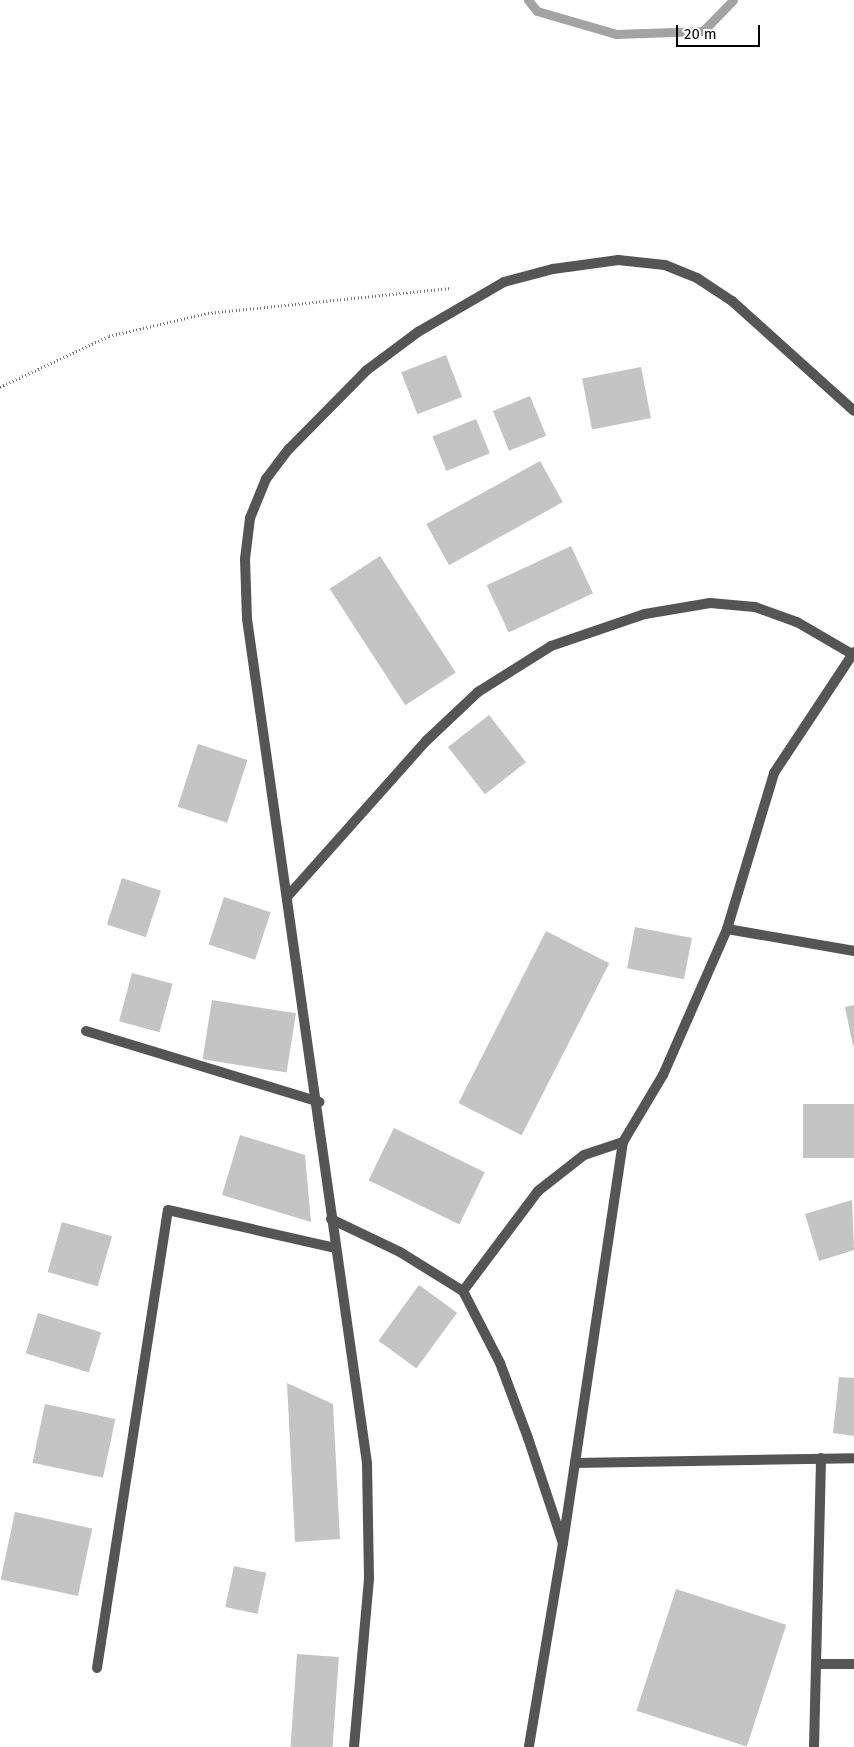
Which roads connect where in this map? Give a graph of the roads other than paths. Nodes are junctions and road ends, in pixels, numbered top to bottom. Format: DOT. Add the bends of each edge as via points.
graph roads {
  1 [pos="854,411"];
  2 [pos="853,653"];
  3 [pos="288,897"];
  4 [pos="727,929"];
  5 [pos="854,951"];
  6 [pos="86,1031"];
  7 [pos="319,1102"];
  8 [pos="623,1142"];
  9 [pos="331,1219"];
  10 [pos="335,1248"];
  11 [pos="463,1292"];
  12 [pos="821,1458"];
  13 [pos="854,1458"];
  14 [pos="575,1463"];
  15 [pos="563,1543"];
  16 [pos="816,1664"];
  17 [pos="854,1664"];
  18 [pos="97,1668"];
  19 [pos="354,1747"];
  20 [pos="530,1747"];
  21 [pos="814,1747"];
  1 -- 3 [label="street" via="732,301 697,278 665,265 618,260 504,282 418,332 368,370 289,449 266,479 250,518 245,559 247,619"];
  2 -- 3 [label="street" via="797,622 755,607 710,603 646,614 551,646 478,692 426,741"];
  2 -- 4 [label="street" via="774,773"];
  3 -- 7 [label="street"];
  4 -- 5 [label="street"];
  4 -- 8 [label="street" via="664,1076"];
  6 -- 7 [label="street"];
  7 -- 9 [label="street"];
  8 -- 11 [label="street" via="584,1155 538,1192"];
  8 -- 14 [label="street"];
  9 -- 10 [label="street"];
  9 -- 11 [label="street" via="400,1252"];
  10 -- 18 [label="street" via="168,1210"];
  10 -- 19 [label="street" via="367,1463 371,1519"];
  11 -- 15 [label="street" via="500,1363"];
  12 -- 13 [label="street"];
  12 -- 14 [label="street"];
  12 -- 16 [label="street"];
  14 -- 15 [label="street"];
  15 -- 20 [label="street"];
  16 -- 17 [label="street"];
  16 -- 21 [label="street"];
}
